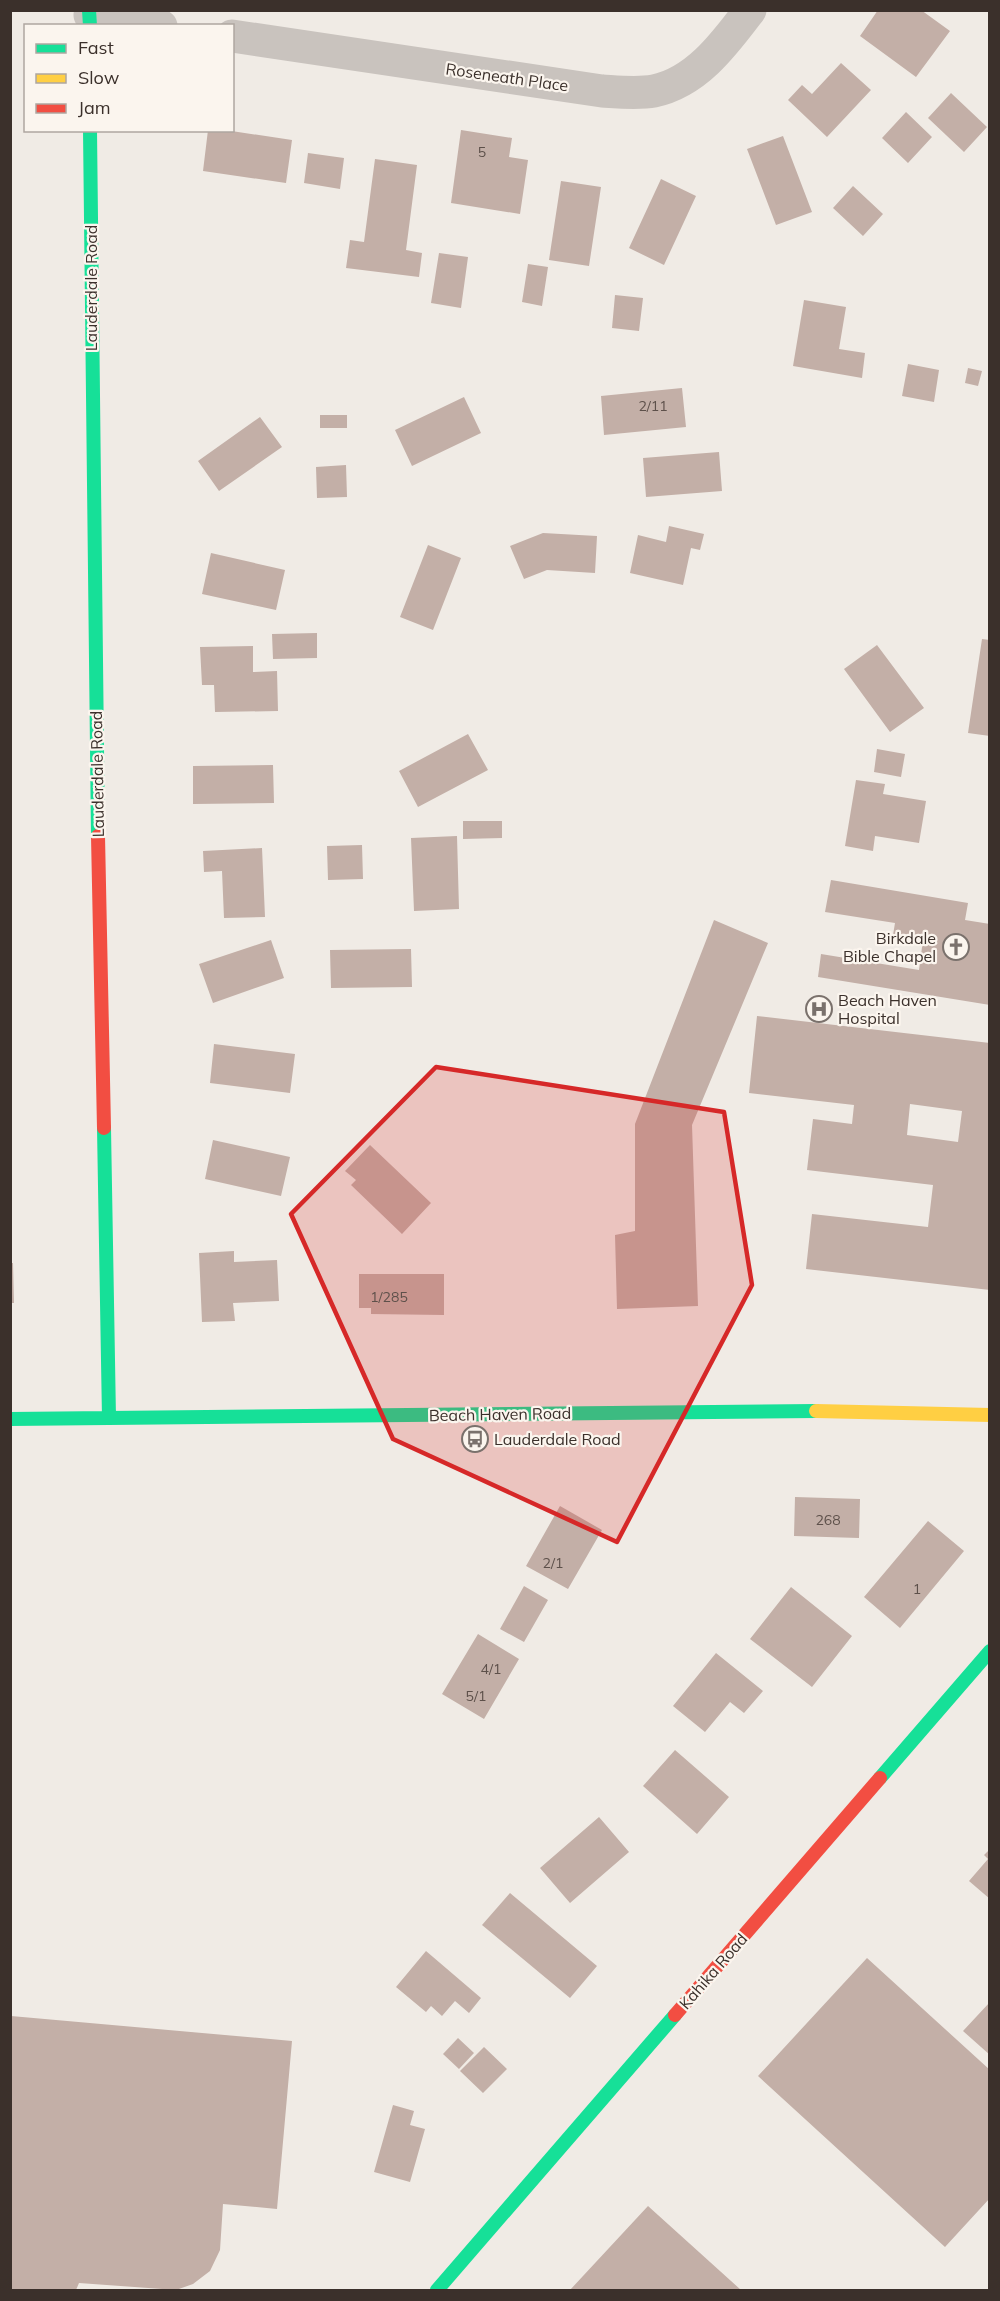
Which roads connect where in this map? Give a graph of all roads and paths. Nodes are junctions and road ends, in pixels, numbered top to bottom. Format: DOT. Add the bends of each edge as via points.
graph roads {
  1 [pos="750,10"];
  2 [pos="90,17"];
  3 [pos="145,24"];
  4 [pos="234,36"];
  5 [pos="90,132"];
  6 [pos="990,1414"];
  7 [pos="109,1418"];
  8 [pos="10,1419"];
  9 [pos="990,1651"];
  10 [pos="437,2290"];
  1 -- 4 [label="street, Roseneath Place" via="727,41 678,83 654,91 629,93"];
  2 -- 3 [label="street"];
  5 -- 7 [label="street, Lauderdale Road" via="94,625"];
  6 -- 7 [label="street, Beach Haven Road" via="813,1411"];
  7 -- 8 [label="street, Beach Haven Road"];
  9 -- 10 [label="street, Kahika Road"];
}
